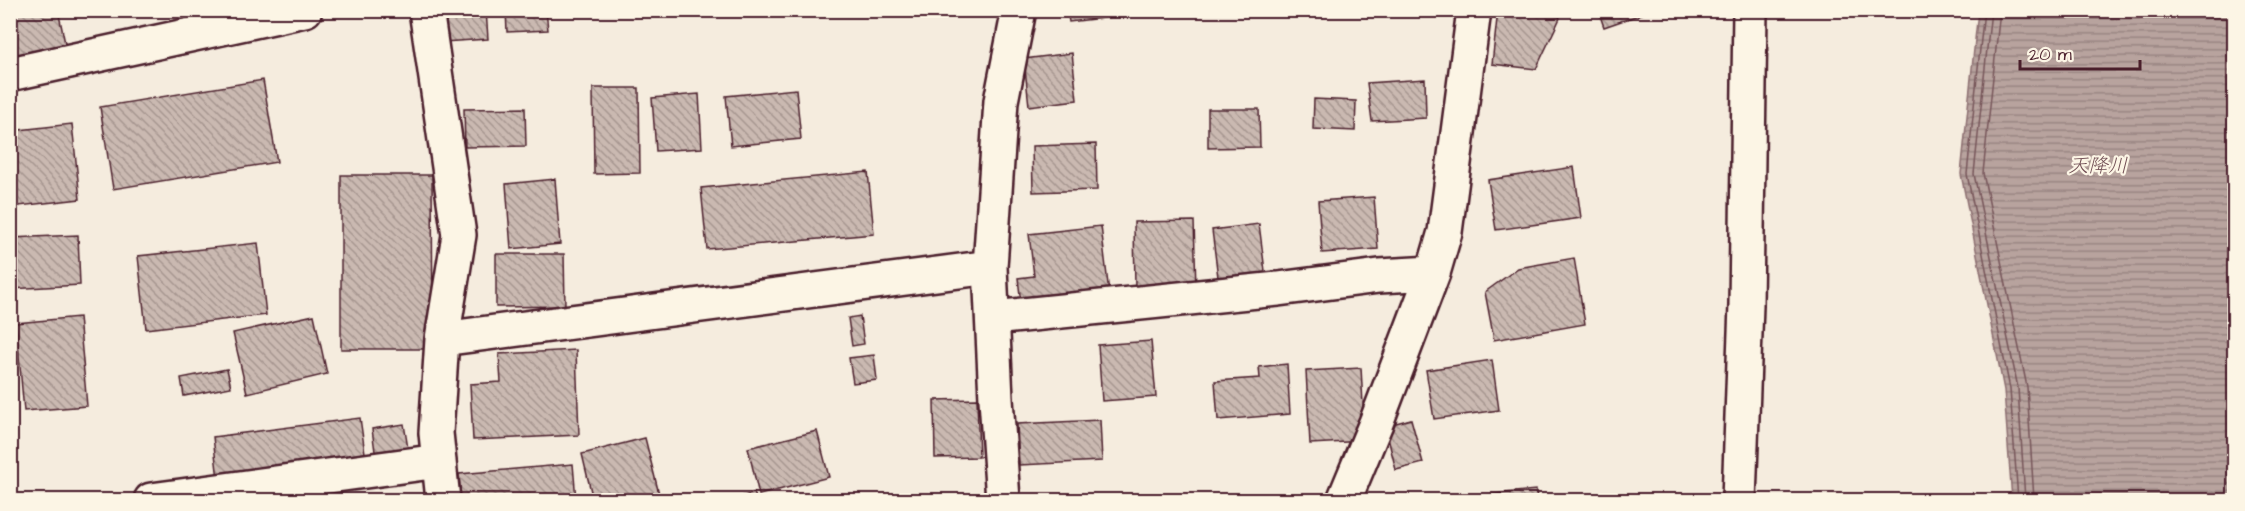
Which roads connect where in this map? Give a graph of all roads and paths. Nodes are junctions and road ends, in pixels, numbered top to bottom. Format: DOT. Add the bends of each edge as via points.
graph roads {
  1 [pos="305,10"];
  2 [pos="426,10"];
  3 [pos="1018,10"];
  4 [pos="1473,10"];
  5 [pos="1750,10"];
  6 [pos="10,74"];
  7 [pos="990,267"];
  8 [pos="1433,273"];
  9 [pos="993,318"];
  10 [pos="442,339"];
  11 [pos="439,461"];
  12 [pos="151,501"];
  13 [pos="443,501"];
  14 [pos="1004,501"];
  15 [pos="1344,501"];
  16 [pos="1739,501"];
  1 -- 6 [label="street"];
  2 -- 10 [label="street" via="459,235"];
  3 -- 7 [label="street" via="1001,101"];
  4 -- 8 [label="street" via="1444,232"];
  5 -- 16 [label="street"];
  7 -- 9 [label="street"];
  7 -- 10 [label="street"];
  8 -- 9 [label="street"];
  8 -- 15 [label="street"];
  9 -- 14 [label="street"];
  10 -- 11 [label="street" via="436,434"];
  11 -- 12 [label="street"];
  11 -- 13 [label="street"];
}
